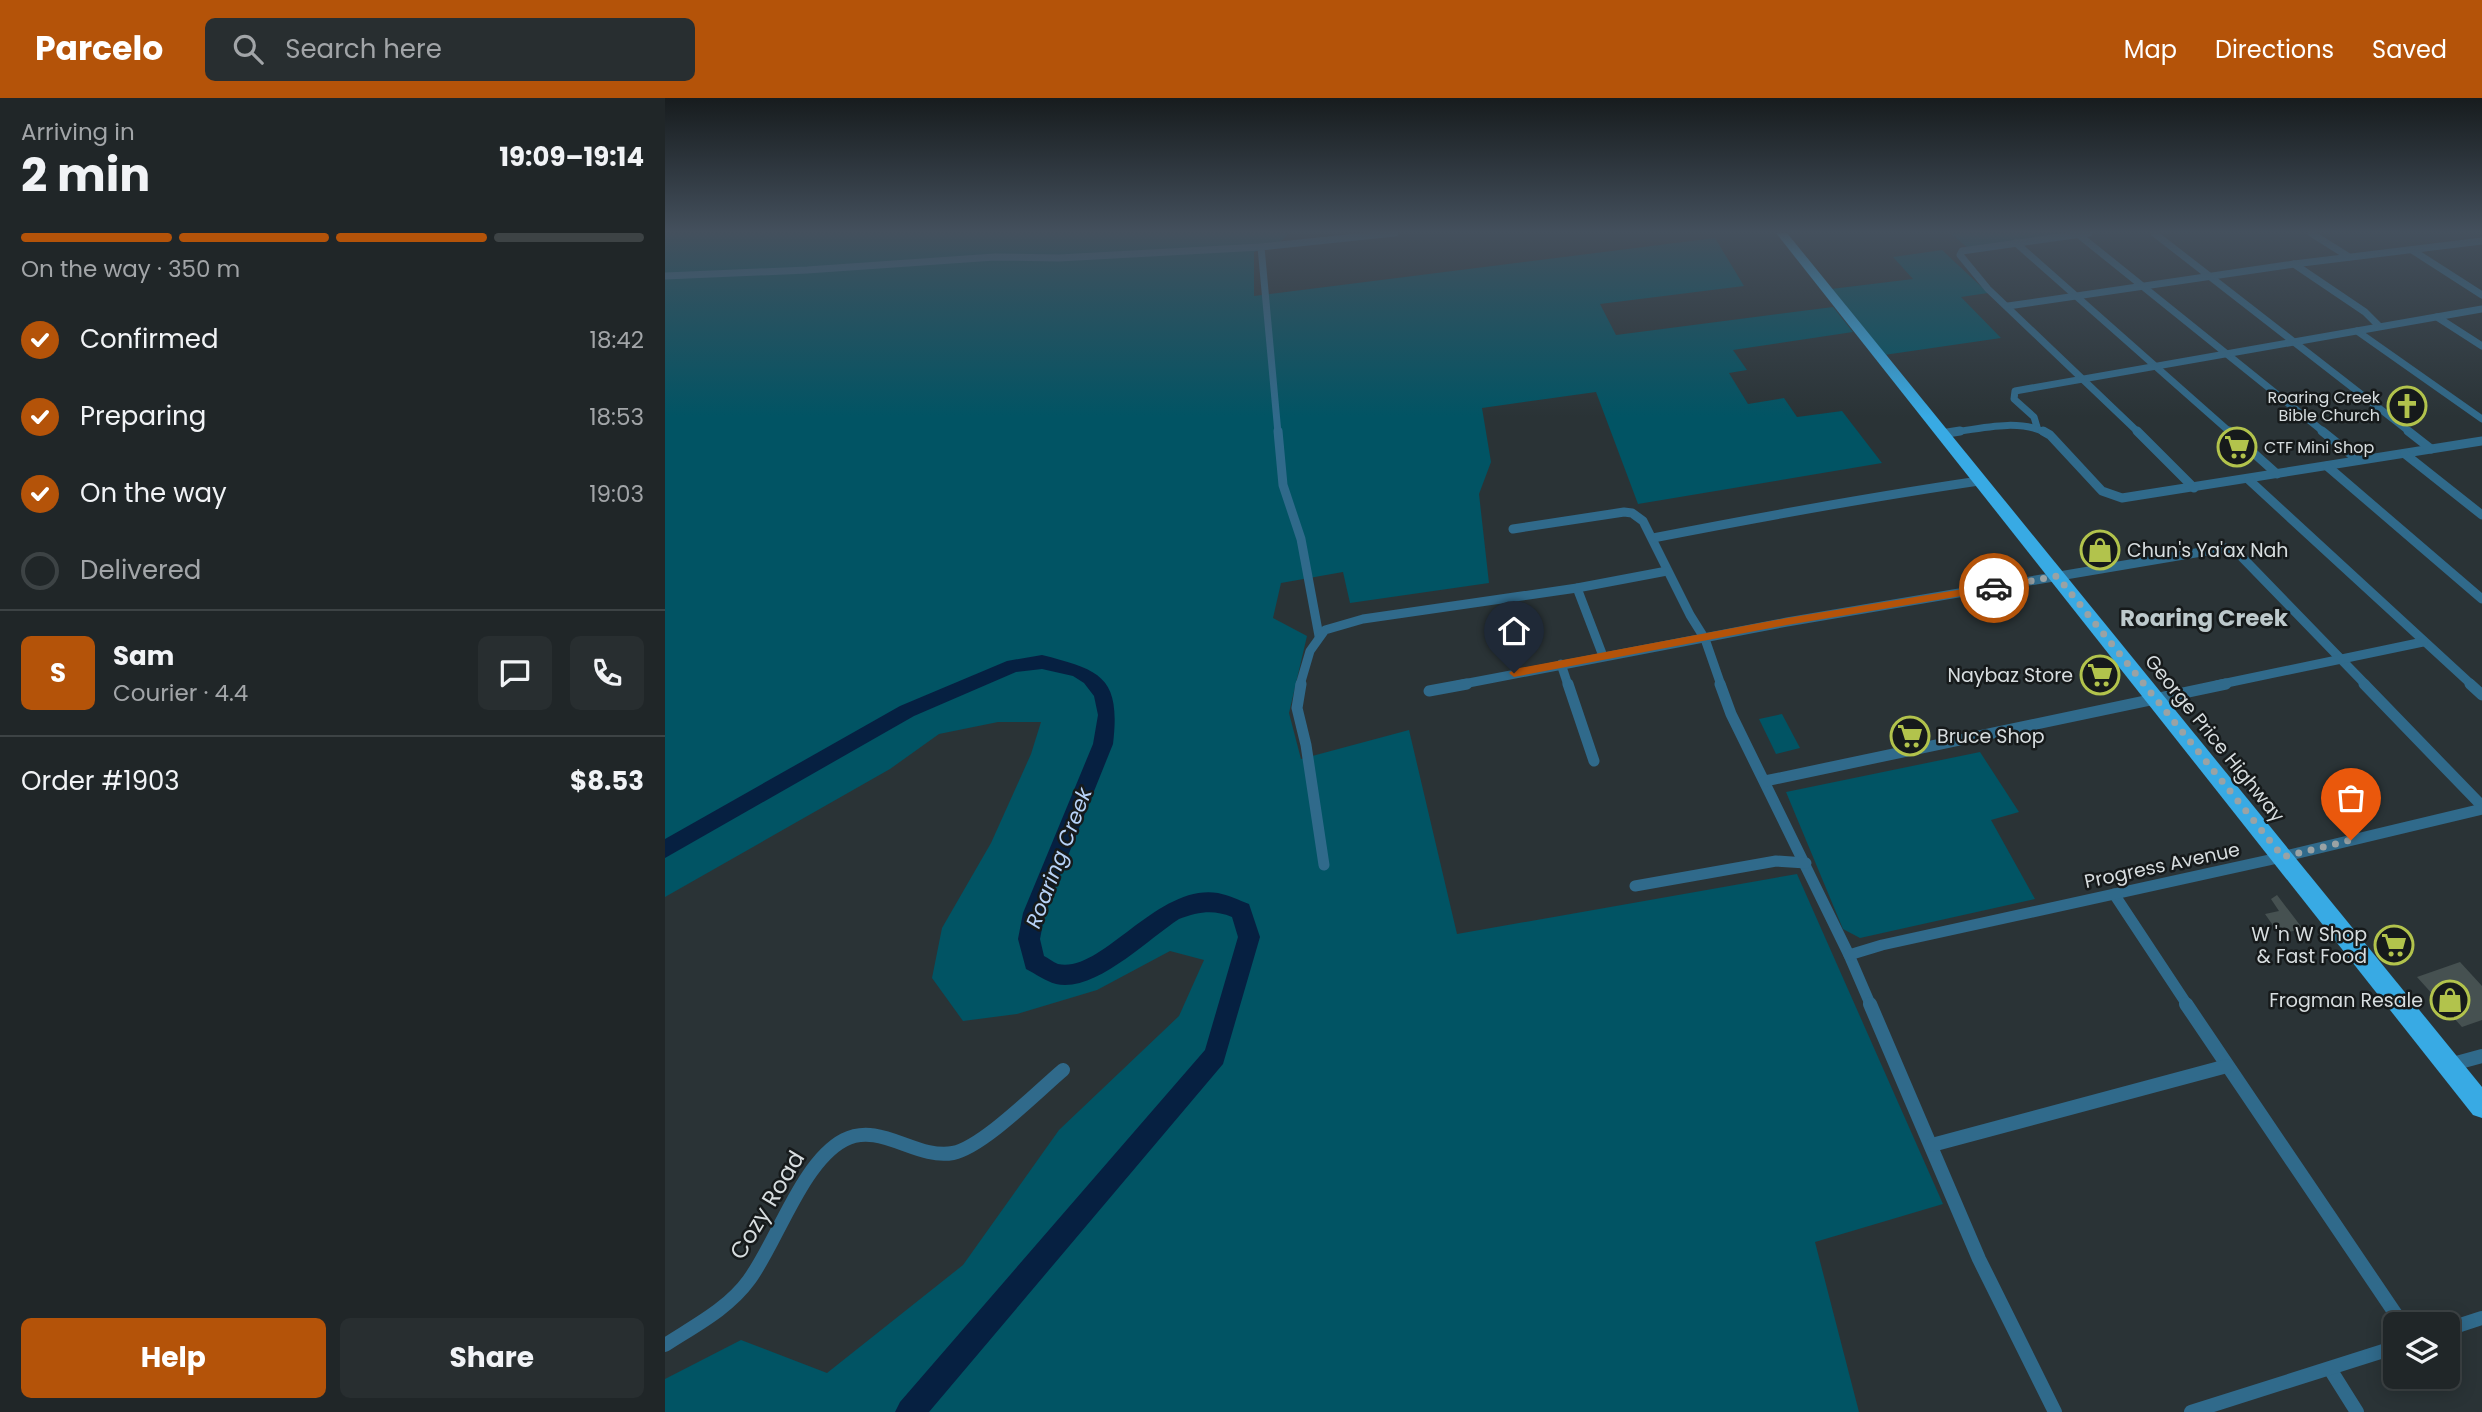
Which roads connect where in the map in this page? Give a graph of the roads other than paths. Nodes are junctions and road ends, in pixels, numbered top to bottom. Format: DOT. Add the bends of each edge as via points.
graph roads {
  1 [pos="1265,294"];
  2 [pos="1830,294"];
  3 [pos="1995,294"];
  4 [pos="2080,294"];
  5 [pos="2151,294"];
  6 [pos="2230,294"];
  7 [pos="2339,294"];
  8 [pos="2074,295"];
  9 [pos="2008,306"];
  10 [pos="2482,309"];
  11 [pos="2437,317"];
  12 [pos="2379,327"];
  13 [pos="2357,331"];
  14 [pos="2293,342"];
  15 [pos="2482,346"];
  16 [pos="2224,354"];
  17 [pos="2158,367"];
  18 [pos="2083,378"];
  19 [pos="2482,419"];
  20 [pos="2037,427"];
  21 [pos="1941,434"];
  22 [pos="2482,441"];
  23 [pos="2431,449"];
  24 [pos="2405,454"];
  25 [pos="2358,460"];
  26 [pos="2327,466"];
  27 [pos="2277,474"];
  28 [pos="2249,480"];
  29 [pos="1979,481"];
  30 [pos="2194,488"];
  31 [pos="2479,511"];
  32 [pos="1513,529"];
  33 [pos="1653,538"];
  34 [pos="1667,571"];
  35 [pos="2057,576"];
  36 [pos="1577,588"];
  37 [pos="2482,599"];
  38 [pos="1319,636"];
  39 [pos="1705,639"];
  40 [pos="2423,642"];
  41 [pos="1603,656"];
  42 [pos="2339,659"];
  43 [pos="1561,664"];
  44 [pos="1429,691"];
  45 [pos="2482,695"];
  46 [pos="2155,698"];
  47 [pos="1594,761"];
  48 [pos="1765,781"];
  49 [pos="2482,808"];
  50 [pos="2283,857"];
  51 [pos="1806,863"];
  52 [pos="1324,865"];
  53 [pos="1635,886"];
  54 [pos="2114,894"];
  55 [pos="1849,955"];
  56 [pos="2482,1056"];
  57 [pos="2449,1065"];
  58 [pos="2227,1066"];
  59 [pos="1063,1070"];
  60 [pos="2482,1106"];
  61 [pos="1933,1145"];
  62 [pos="2394,1312"];
  63 [pos="2482,1318"];
  64 [pos="2460,1325"];
  65 [pos="665,1345"];
  66 [pos="2383,1351"];
  67 [pos="2330,1369"];
  68 [pos="2055,1412"];
  69 [pos="2191,1412"];
  70 [pos="2357,1412"];
  1 -- 38 [label="street" via="1283,485 1301,539"];
  2 -- 21 [label="highway, George Price Highway"];
  3 -- 9 [label="street"];
  4 -- 8 [label="street"];
  5 -- 16 [label="street"];
  6 -- 14 [label="street"];
  7 -- 12 [label="street"];
  8 -- 9 [label="street"];
  8 -- 17 [label="street"];
  9 -- 18 [label="street"];
  10 -- 11 [label="street"];
  11 -- 12 [label="street"];
  11 -- 15 [label="street"];
  12 -- 13 [label="street"];
  13 -- 14 [label="street"];
  13 -- 19 [label="street"];
  14 -- 16 [label="street"];
  14 -- 23 [label="street"];
  16 -- 17 [label="street"];
  16 -- 25 [label="street"];
  17 -- 18 [label="street"];
  17 -- 27 [label="street"];
  18 -- 20 [label="street" via="2015,391 2014,399 2034,417"];
  18 -- 30 [label="street"];
  20 -- 21 [label="street"];
  20 -- 30 [label="street" via="2108,495 2131,498"];
  21 -- 29 [label="highway, George Price Highway"];
  22 -- 23 [label="street"];
  23 -- 24 [label="street"];
  24 -- 25 [label="street"];
  24 -- 31 [label="street"];
  25 -- 26 [label="street"];
  26 -- 27 [label="street"];
  26 -- 37 [label="street"];
  27 -- 28 [label="street"];
  28 -- 30 [label="street"];
  28 -- 40 [label="street"];
  29 -- 33 [label="street"];
  29 -- 35 [label="highway, George Price Highway"];
  32 -- 33 [label="street" via="1632,513"];
  33 -- 34 [label="street"];
  34 -- 36 [label="street"];
  34 -- 39 [label="street"];
  35 -- 39 [label="street"];
  35 -- 42 [label="street" via="2225,548 2238,553"];
  35 -- 46 [label="highway, George Price Highway"];
  36 -- 38 [label="street" via="1350,622"];
  36 -- 41 [label="street"];
  38 -- 52 [label="street" via="1310,651 1297,708"];
  39 -- 41 [label="street"];
  39 -- 48 [label="street" via="1731,714"];
  40 -- 42 [label="street"];
  40 -- 45 [label="street"];
  41 -- 43 [label="street"];
  42 -- 46 [label="street"];
  42 -- 49 [label="street"];
  43 -- 44 [label="street"];
  43 -- 47 [label="street"];
  46 -- 48 [label="street"];
  46 -- 50 [label="highway, George Price Highway"];
  48 -- 51 [label="street"];
  49 -- 50 [label="street, Progress Avenue"];
  50 -- 54 [label="street, Progress Avenue"];
  50 -- 57 [label="highway, George Price Highway"];
  51 -- 53 [label="street" via="1776,861"];
  51 -- 55 [label="street"];
  54 -- 55 [label="street, Progress Avenue"];
  54 -- 58 [label="street"];
  55 -- 61 [label="street"];
  56 -- 57 [label="street"];
  57 -- 60 [label="highway, George Price Highway"];
  58 -- 61 [label="street"];
  58 -- 62 [label="street"];
  59 -- 65 [label="street, Cozy Road" via="974,1143 954,1153 894,1143 877,1135 859,1134 842,1140 820,1159 747,1282 720,1308"];
  61 -- 68 [label="street" via="1979,1259"];
  63 -- 64 [label="street"];
  66 -- 67 [label="street"];
  67 -- 69 [label="street"];
  67 -- 70 [label="street"];
}
